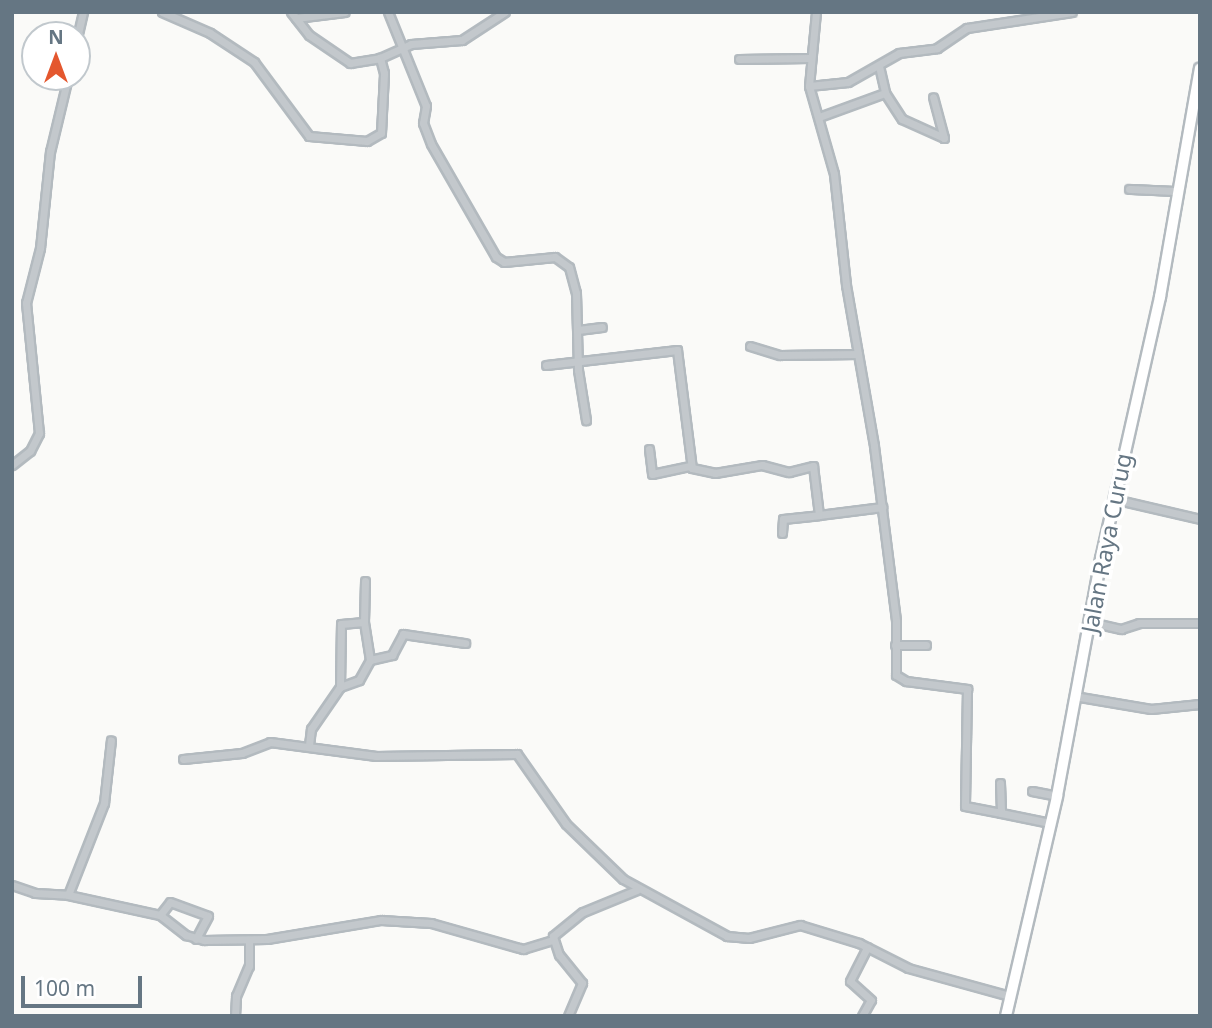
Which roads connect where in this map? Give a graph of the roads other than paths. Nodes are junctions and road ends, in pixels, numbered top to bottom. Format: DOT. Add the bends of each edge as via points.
graph roads {
  1 [pos="162,12"];
  2 [pos="345,12"];
  3 [pos="388,12"];
  4 [pos="505,12"];
  5 [pos="816,12"];
  6 [pos="1072,12"];
  7 [pos="1049,14"];
  8 [pos="293,15"];
  9 [pos="404,46"];
  10 [pos="380,58"];
  11 [pos="809,58"];
  12 [pos="739,59"];
  13 [pos="879,66"];
  14 [pos="1200,68"];
  15 [pos="809,86"];
  16 [pos="65,91"];
  17 [pos="885,93"];
  18 [pos="933,97"];
  19 [pos="819,117"];
  20 [pos="1129,189"];
  21 [pos="1177,191"];
  22 [pos="602,327"];
  23 [pos="578,330"];
  24 [pos="750,346"];
  25 [pos="858,355"];
  26 [pos="579,359"];
  27 [pos="546,365"];
  28 [pos="586,420"];
  29 [pos="649,449"];
  30 [pos="12,465"];
  31 [pos="691,466"];
  32 [pos="1114,499"];
  33 [pos="882,507"];
  34 [pos="819,515"];
  35 [pos="1200,519"];
  36 [pos="782,533"];
  37 [pos="365,581"];
  38 [pos="364,622"];
  39 [pos="1090,622"];
  40 [pos="1200,624"];
  41 [pos="466,643"];
  42 [pos="895,645"];
  43 [pos="926,645"];
  44 [pos="370,660"];
  45 [pos="340,687"];
  46 [pos="1074,696"];
  47 [pos="1200,704"];
  48 [pos="111,740"];
  49 [pos="309,745"];
  50 [pos="183,759"];
  51 [pos="1000,783"];
  52 [pos="1032,791"];
  53 [pos="1057,796"];
  54 [pos="1001,813"];
  55 [pos="1050,823"];
  56 [pos="12,885"];
  57 [pos="637,890"];
  58 [pos="68,895"];
  59 [pos="160,915"];
  60 [pos="196,939"];
  61 [pos="552,940"];
  62 [pos="249,941"];
  63 [pos="867,947"];
  64 [pos="1010,996"];
  65 [pos="234,1016"];
  66 [pos="568,1016"];
  67 [pos="862,1016"];
  68 [pos="1006,1016"];
  1 -- 10 [label="street" via="210,33 254,62 313,138 367,141 379,137 384,79"];
  2 -- 8 [label="street"];
  3 -- 9 [label="street"];
  4 -- 9 [label="street" via="462,40"];
  5 -- 11 [label="street"];
  6 -- 7 [label="street"];
  7 -- 13 [label="street" via="967,28 937,48 898,53"];
  8 -- 10 [label="street" via="309,35 350,63"];
  9 -- 10 [label="street"];
  9 -- 23 [label="street" via="409,70 426,106 423,123 431,144 496,257 503,262 546,256 563,259 575,285"];
  11 -- 12 [label="street"];
  11 -- 15 [label="street"];
  13 -- 15 [label="street" via="848,82"];
  13 -- 17 [label="street"];
  14 -- 21 [label="street, Jalan Raya Curug"];
  15 -- 19 [label="street"];
  16 -- 30 [label="street" via="50,152 40,248 26,303 38,433 30,451"];
  17 -- 18 [label="street" via="902,119 944,138"];
  17 -- 19 [label="street"];
  19 -- 25 [label="street" via="834,174"];
  20 -- 21 [label="street"];
  21 -- 32 [label="street, Jalan Raya Curug" via="1160,297"];
  22 -- 23 [label="street"];
  23 -- 26 [label="street"];
  24 -- 25 [label="street" via="780,355"];
  25 -- 33 [label="street"];
  26 -- 27 [label="street"];
  26 -- 28 [label="street"];
  26 -- 31 [label="street" via="635,358 677,350"];
  29 -- 31 [label="street" via="652,474"];
  31 -- 34 [label="street" via="715,473 762,465 794,472 813,466"];
  32 -- 35 [label="street"];
  32 -- 39 [label="street, Jalan Raya Curug"];
  33 -- 34 [label="street"];
  33 -- 42 [label="street"];
  34 -- 36 [label="street" via="783,519"];
  37 -- 38 [label="street"];
  38 -- 44 [label="street"];
  38 -- 45 [label="street" via="341,626"];
  39 -- 40 [label="street" via="1121,629 1139,623"];
  39 -- 46 [label="street, Jalan Raya Curug"];
  41 -- 44 [label="street" via="403,634 392,655"];
  42 -- 43 [label="street"];
  42 -- 54 [label="street" via="899,679 967,689 965,807"];
  44 -- 45 [label="street" via="359,680"];
  45 -- 49 [label="street" via="311,729"];
  46 -- 47 [label="street" via="1151,709"];
  46 -- 53 [label="street, Jalan Raya Curug"];
  48 -- 58 [label="street" via="104,803"];
  49 -- 50 [label="street" via="270,742 242,752"];
  49 -- 57 [label="street" via="376,756 517,754 566,824"];
  51 -- 54 [label="street"];
  52 -- 53 [label="street"];
  53 -- 55 [label="street, Jalan Raya Curug"];
  54 -- 55 [label="street"];
  55 -- 64 [label="street, Jalan Raya Curug"];
  56 -- 58 [label="street" via="35,893"];
  57 -- 61 [label="street" via="583,912"];
  57 -- 63 [label="street" via="727,936 749,938 800,925"];
  58 -- 59 [label="street"];
  59 -- 60 [label="street"];
  59 -- 60 [label="street" via="170,902 208,916"];
  60 -- 62 [label="street"];
  61 -- 62 [label="street" via="523,949 431,923 381,920"];
  61 -- 66 [label="street" via="582,982"];
  62 -- 65 [label="street" via="249,966 236,996"];
  63 -- 64 [label="street" via="908,968"];
  63 -- 67 [label="street" via="850,981 871,999"];
  64 -- 68 [label="street, Jalan Raya Curug"];
}
